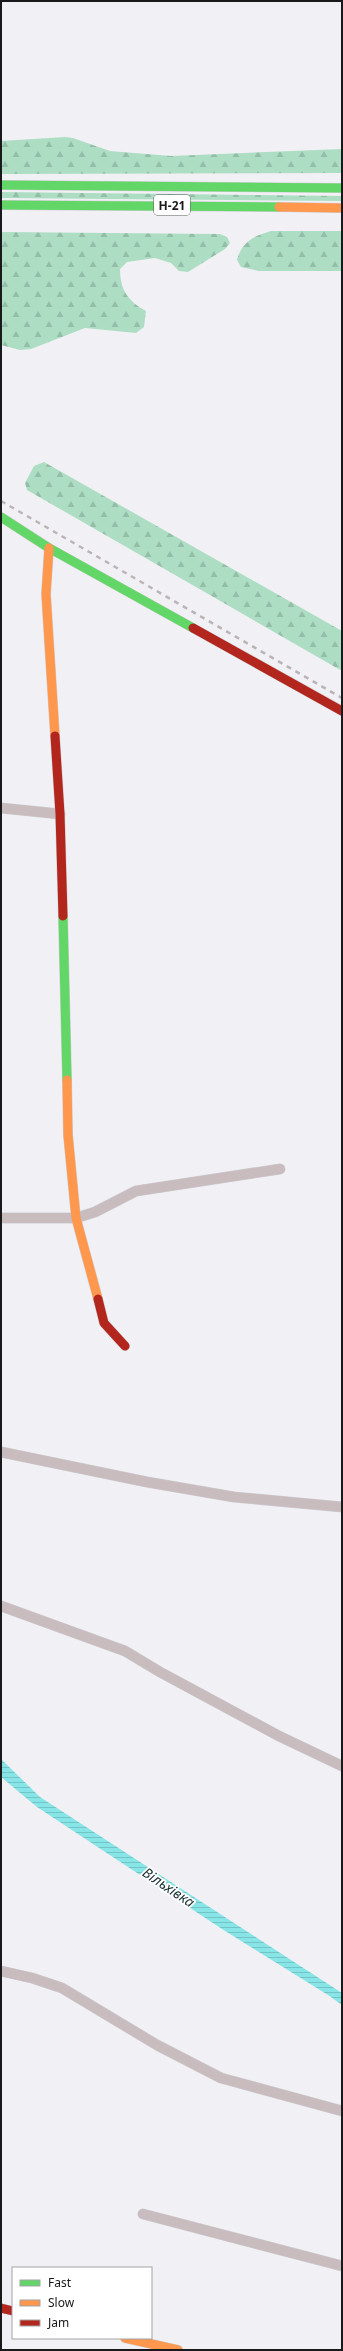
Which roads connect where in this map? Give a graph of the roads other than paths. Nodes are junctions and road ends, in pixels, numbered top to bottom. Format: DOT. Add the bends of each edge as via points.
graph roads {
  1 [pos="1,185"];
  2 [pos="342,188"];
  3 [pos="1,205"];
  4 [pos="342,208"];
  5 [pos="2,519"];
  6 [pos="49,548"];
  7 [pos="342,711"];
  8 [pos="1,808"];
  9 [pos="60,814"];
  10 [pos="280,1169"];
  11 [pos="1,1218"];
  12 [pos="76,1218"];
  13 [pos="125,1346"];
  14 [pos="1,1452"];
  15 [pos="342,1507"];
  16 [pos="1,1606"];
  17 [pos="342,1766"];
  18 [pos="1,1972"];
  19 [pos="342,2111"];
  20 [pos="143,2214"];
  21 [pos="342,2266"];
  22 [pos="1,2308"];
  23 [pos="12,2311"];
  24 [pos="129,2339"];
  25 [pos="178,2350"];
  1 -- 2 [label="street, Н-21"];
  3 -- 4 [label="street, Н-21"];
  5 -- 6 [label="street"];
  6 -- 7 [label="street"];
  6 -- 9 [label="street" via="46,594"];
  8 -- 9 [label="street"];
  9 -- 12 [label="street" via="68,1135"];
  10 -- 12 [label="street" via="136,1192 95,1212"];
  11 -- 12 [label="street"];
  12 -- 13 [label="street" via="104,1323"];
  14 -- 15 [label="street" via="234,1497"];
  16 -- 17 [label="street" via="125,1651 279,1736"];
  18 -- 19 [label="street" via="32,1978 62,1988 157,2045 221,2078"];
  20 -- 21 [label="street"];
  22 -- 23 [label="street"];
  24 -- 25 [label="street"];
}
